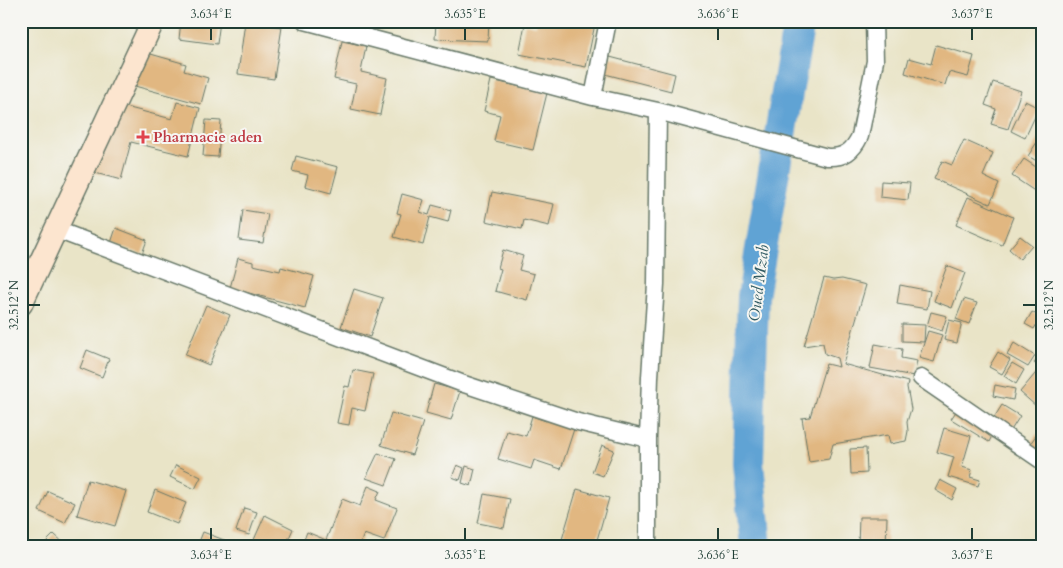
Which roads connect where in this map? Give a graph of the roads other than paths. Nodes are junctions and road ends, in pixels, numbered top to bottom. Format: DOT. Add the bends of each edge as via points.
graph roads {
  1 [pos="153,21"];
  2 [pos="305,21"];
  3 [pos="608,21"];
  4 [pos="874,21"];
  5 [pos="593,97"];
  6 [pos="658,111"];
  7 [pos="57,230"];
  8 [pos="21,304"];
  9 [pos="921,378"];
  10 [pos="648,439"];
  11 [pos="1042,461"];
  12 [pos="648,547"];
  1 -- 7 [label="main road"];
  2 -- 5 [label="street"];
  3 -- 5 [label="street"];
  4 -- 6 [label="street" via="875,62 860,136 847,154 838,158"];
  5 -- 6 [label="street"];
  6 -- 10 [label="street" via="656,284"];
  7 -- 8 [label="main road"];
  7 -- 10 [label="street" via="461,383 578,422"];
  9 -- 11 [label="street"];
  10 -- 12 [label="street"];
}
